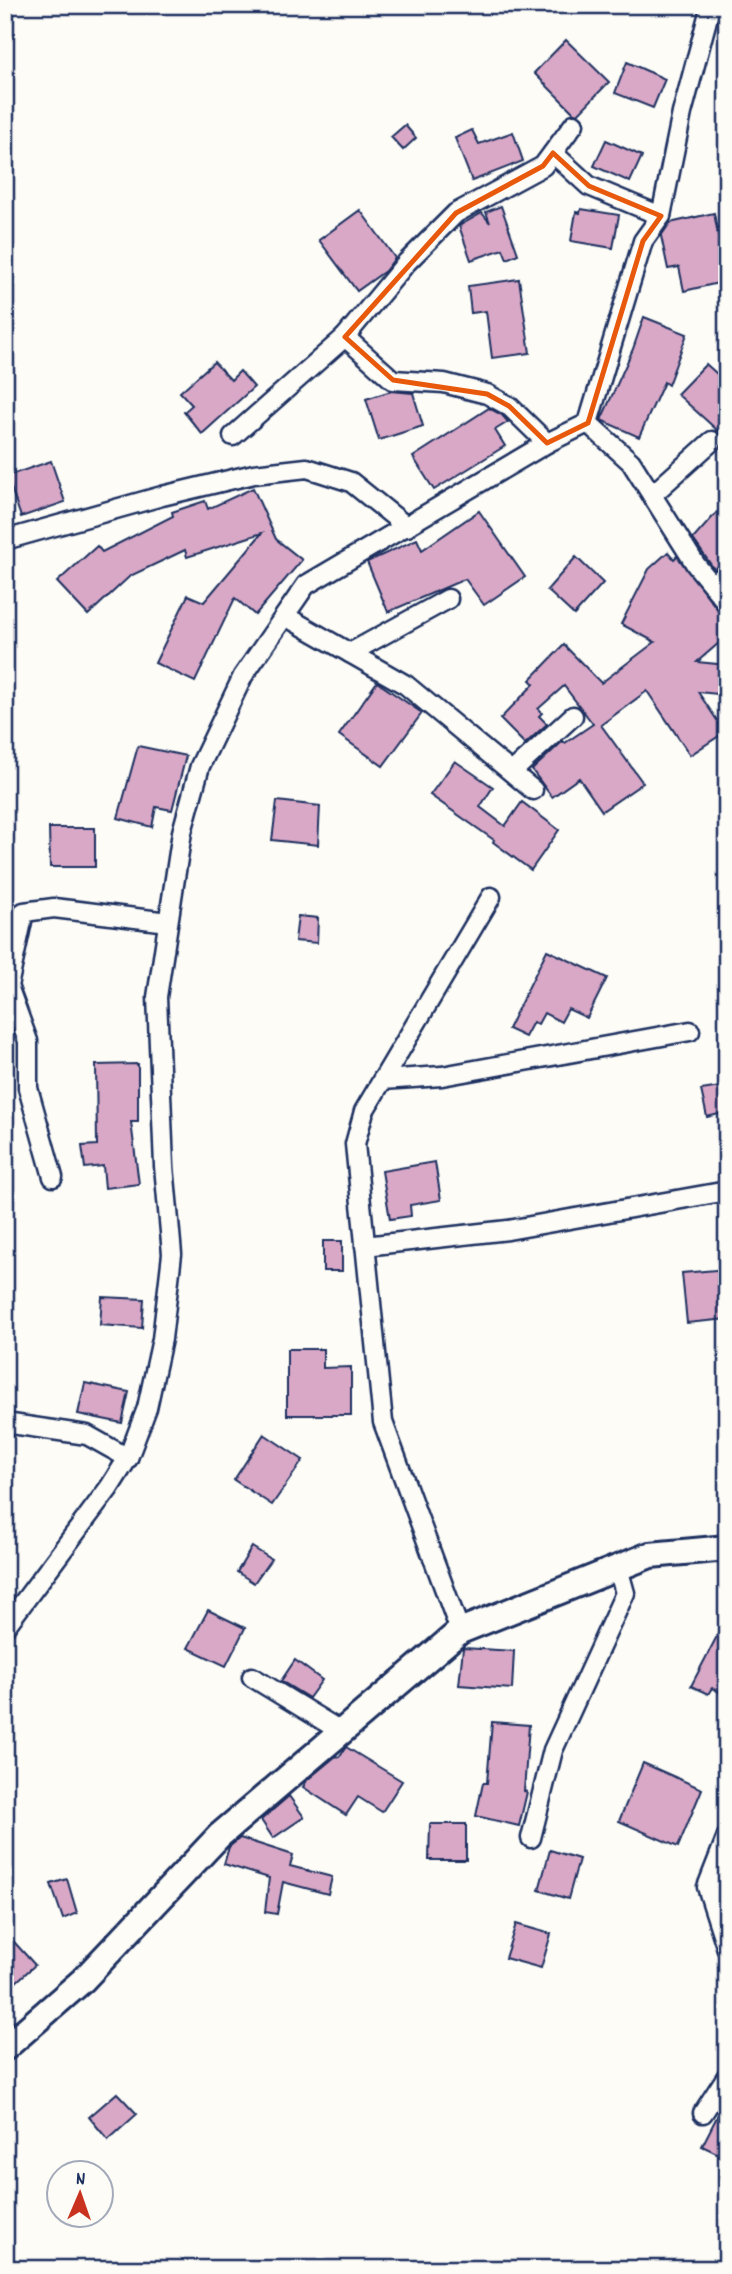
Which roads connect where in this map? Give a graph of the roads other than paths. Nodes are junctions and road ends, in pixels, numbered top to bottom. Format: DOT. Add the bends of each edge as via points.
graph roads {
  1 [pos="711,5"];
  2 [pos="574,124"];
  3 [pos="553,153"];
  4 [pos="662,216"];
  5 [pos="345,337"];
  6 [pos="588,422"];
  7 [pos="233,436"];
  8 [pos="712,441"];
  9 [pos="547,443"];
  10 [pos="652,495"];
  11 [pos="407,527"];
  12 [pos="5,540"];
  13 [pos="727,573"];
  14 [pos="713,585"];
  15 [pos="448,598"];
  16 [pos="727,603"];
  17 [pos="285,616"];
  18 [pos="349,653"];
  19 [pos="573,716"];
  20 [pos="512,772"];
  21 [pos="533,790"];
  22 [pos="491,897"];
  23 [pos="168,922"];
  24 [pos="690,1031"];
  25 [pos="382,1080"];
  26 [pos="53,1177"];
  27 [pos="727,1191"];
  28 [pos="365,1246"];
  29 [pos="5,1423"];
  30 [pos="128,1458"];
  31 [pos="727,1548"];
  32 [pos="618,1567"];
  33 [pos="5,1627"];
  34 [pos="460,1631"];
  35 [pos="252,1677"];
  36 [pos="342,1732"];
  37 [pos="727,1836"];
  38 [pos="531,1838"];
  39 [pos="727,1949"];
  40 [pos="5,2048"];
  41 [pos="727,2076"];
  42 [pos="703,2113"];
  1 -- 4 [label="street" via="682,113"];
  2 -- 3 [label="street"];
  3 -- 4 [label="street" via="589,186"];
  3 -- 5 [label="street" via="543,166 456,213 407,262"];
  4 -- 6 [label="street" via="642,241"];
  5 -- 7 [label="street"];
  5 -- 9 [label="street" via="393,380 444,383 487,394 509,406"];
  6 -- 9 [label="street"];
  6 -- 10 [label="street" via="631,462"];
  8 -- 10 [label="street"];
  9 -- 11 [label="street"];
  10 -- 14 [label="street"];
  11 -- 12 [label="street" via="351,482 307,468 254,474"];
  11 -- 17 [label="street" via="306,585"];
  13 -- 14 [label="street"];
  14 -- 16 [label="street"];
  15 -- 18 [label="street"];
  17 -- 18 [label="street"];
  17 -- 23 [label="street" via="243,676 201,766 183,832"];
  18 -- 20 [label="street" via="406,685"];
  19 -- 20 [label="street"];
  20 -- 21 [label="street"];
  22 -- 25 [label="street"];
  23 -- 26 [label="street" via="54,908 24,912 8,986 28,1041 27,1088"];
  23 -- 30 [label="street" via="157,997 163,1166 172,1254 162,1339 147,1408"];
  24 -- 25 [label="street" via="442,1076"];
  25 -- 28 [label="street" via="364,1111 355,1144"];
  27 -- 28 [label="street" via="508,1230"];
  28 -- 34 [label="street" via="383,1422"];
  29 -- 30 [label="street" via="87,1435"];
  30 -- 33 [label="street"];
  31 -- 32 [label="street" via="650,1555"];
  32 -- 34 [label="street"];
  32 -- 38 [label="street" via="625,1593 552,1750"];
  34 -- 36 [label="street"];
  35 -- 36 [label="street"];
  36 -- 40 [label="street" via="219,1836 83,1980"];
  37 -- 39 [label="street" via="707,1887"];
  41 -- 42 [label="street"];
}
